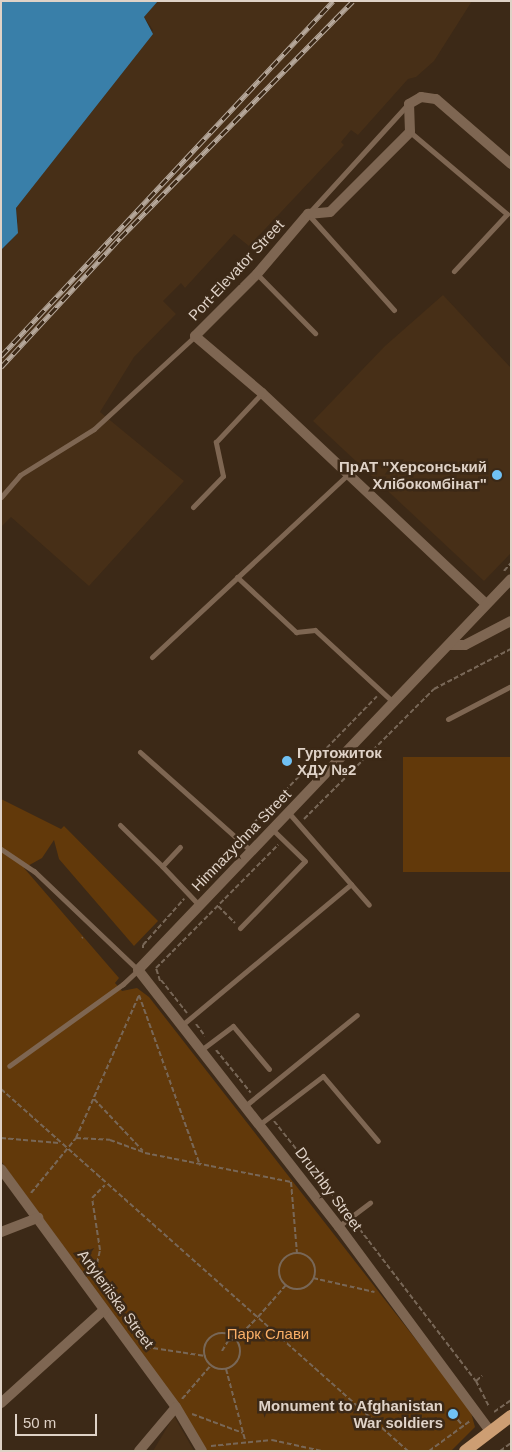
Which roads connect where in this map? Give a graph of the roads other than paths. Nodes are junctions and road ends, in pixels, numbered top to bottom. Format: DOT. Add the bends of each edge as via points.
graph roads {
  1 [pos="409,104"];
  2 [pos="410,132"];
  3 [pos="511,164"];
  4 [pos="308,214"];
  5 [pos="454,271"];
  6 [pos="257,274"];
  7 [pos="394,310"];
  8 [pos="316,333"];
  9 [pos="195,336"];
  10 [pos="262,393"];
  11 [pos="348,474"];
  12 [pos="1,497"];
  13 [pos="194,507"];
  14 [pos="237,577"];
  15 [pos="511,579"];
  16 [pos="486,604"];
  17 [pos="511,621"];
  18 [pos="449,645"];
  19 [pos="152,657"];
  20 [pos="511,686"];
  21 [pos="393,703"];
  22 [pos="448,719"];
  23 [pos="140,752"];
  24 [pos="288,812"];
  25 [pos="120,825"];
  26 [pos="272,829"];
  27 [pos="180,847"];
  28 [pos="1,848"];
  29 [pos="251,851"];
  30 [pos="162,866"];
  31 [pos="351,884"];
  32 [pos="200,905"];
  33 [pos="369,905"];
  34 [pos="240,928"];
  35 [pos="138,970"];
  36 [pos="357,1015"];
  37 [pos="182,1025"];
  38 [pos="202,1050"];
  39 [pos="9,1066"];
  40 [pos="269,1069"];
  41 [pos="246,1106"];
  42 [pos="260,1124"];
  43 [pos="378,1142"];
  44 [pos="1,1169"];
  45 [pos="370,1203"];
  46 [pos="38,1218"];
  47 [pos="339,1227"];
  48 [pos="1,1232"];
  49 [pos="104,1310"];
  50 [pos="1,1403"];
  51 [pos="176,1407"];
  52 [pos="511,1416"];
  53 [pos="490,1431"];
  54 [pos="204,1449"];
  55 [pos="139,1451"];
  56 [pos="466,1451"];
  1 -- 2 [label="street"];
  1 -- 3 [label="street" via="421,97 436,99"];
  1 -- 4 [label="lane"];
  2 -- 4 [label="street" via="330,212"];
  2 -- 5 [label="lane" via="507,214"];
  4 -- 6 [label="street, Port-Elevator Street"];
  4 -- 7 [label="lane"];
  6 -- 8 [label="lane"];
  6 -- 9 [label="street, Port-Elevator Street"];
  9 -- 10 [label="street, Port-Elevator Street"];
  9 -- 12 [label="lane" via="94,429 20,475"];
  10 -- 11 [label="street, Port-Elevator Street"];
  10 -- 13 [label="lane" via="216,442 223,476"];
  11 -- 14 [label="lane"];
  11 -- 16 [label="street, Port-Elevator Street"];
  14 -- 19 [label="lane"];
  14 -- 21 [label="lane" via="296,632 315,630"];
  15 -- 16 [label="street, Himnazychna Street"];
  16 -- 18 [label="street, Himnazychna Street"];
  17 -- 18 [label="street" via="465,645"];
  18 -- 21 [label="street, Himnazychna Street"];
  20 -- 22 [label="lane"];
  21 -- 24 [label="street, Himnazychna Street"];
  23 -- 29 [label="lane"];
  24 -- 26 [label="street, Himnazychna Street"];
  24 -- 31 [label="lane"];
  25 -- 30 [label="lane"];
  26 -- 29 [label="street, Himnazychna Street"];
  26 -- 34 [label="lane" via="305,861"];
  27 -- 30 [label="lane"];
  28 -- 35 [label="lane" via="34,871"];
  29 -- 32 [label="street, Himnazychna Street"];
  30 -- 32 [label="lane"];
  31 -- 33 [label="lane"];
  31 -- 37 [label="lane"];
  32 -- 35 [label="street, Himnazychna Street"];
  35 -- 37 [label="street, Druzhby Street"];
  35 -- 39 [label="lane"];
  36 -- 41 [label="lane"];
  37 -- 38 [label="street, Druzhby Street"];
  38 -- 40 [label="lane" via="233,1026"];
  38 -- 41 [label="street, Druzhby Street"];
  41 -- 42 [label="street, Druzhby Street"];
  42 -- 43 [label="lane" via="323,1076"];
  42 -- 47 [label="street, Druzhby Street"];
  44 -- 46 [label="street, Artyleriiska Street"];
  45 -- 47 [label="lane"];
  46 -- 48 [label="street"];
  46 -- 49 [label="street, Artyleriiska Street"];
  47 -- 53 [label="street, Druzhby Street"];
  49 -- 50 [label="street"];
  49 -- 51 [label="street, Artyleriiska Street"];
  51 -- 54 [label="street, Artyleriiska Street"];
  51 -- 55 [label="street"];
  52 -- 53 [label="main road"];
  53 -- 56 [label="main road"];
}
